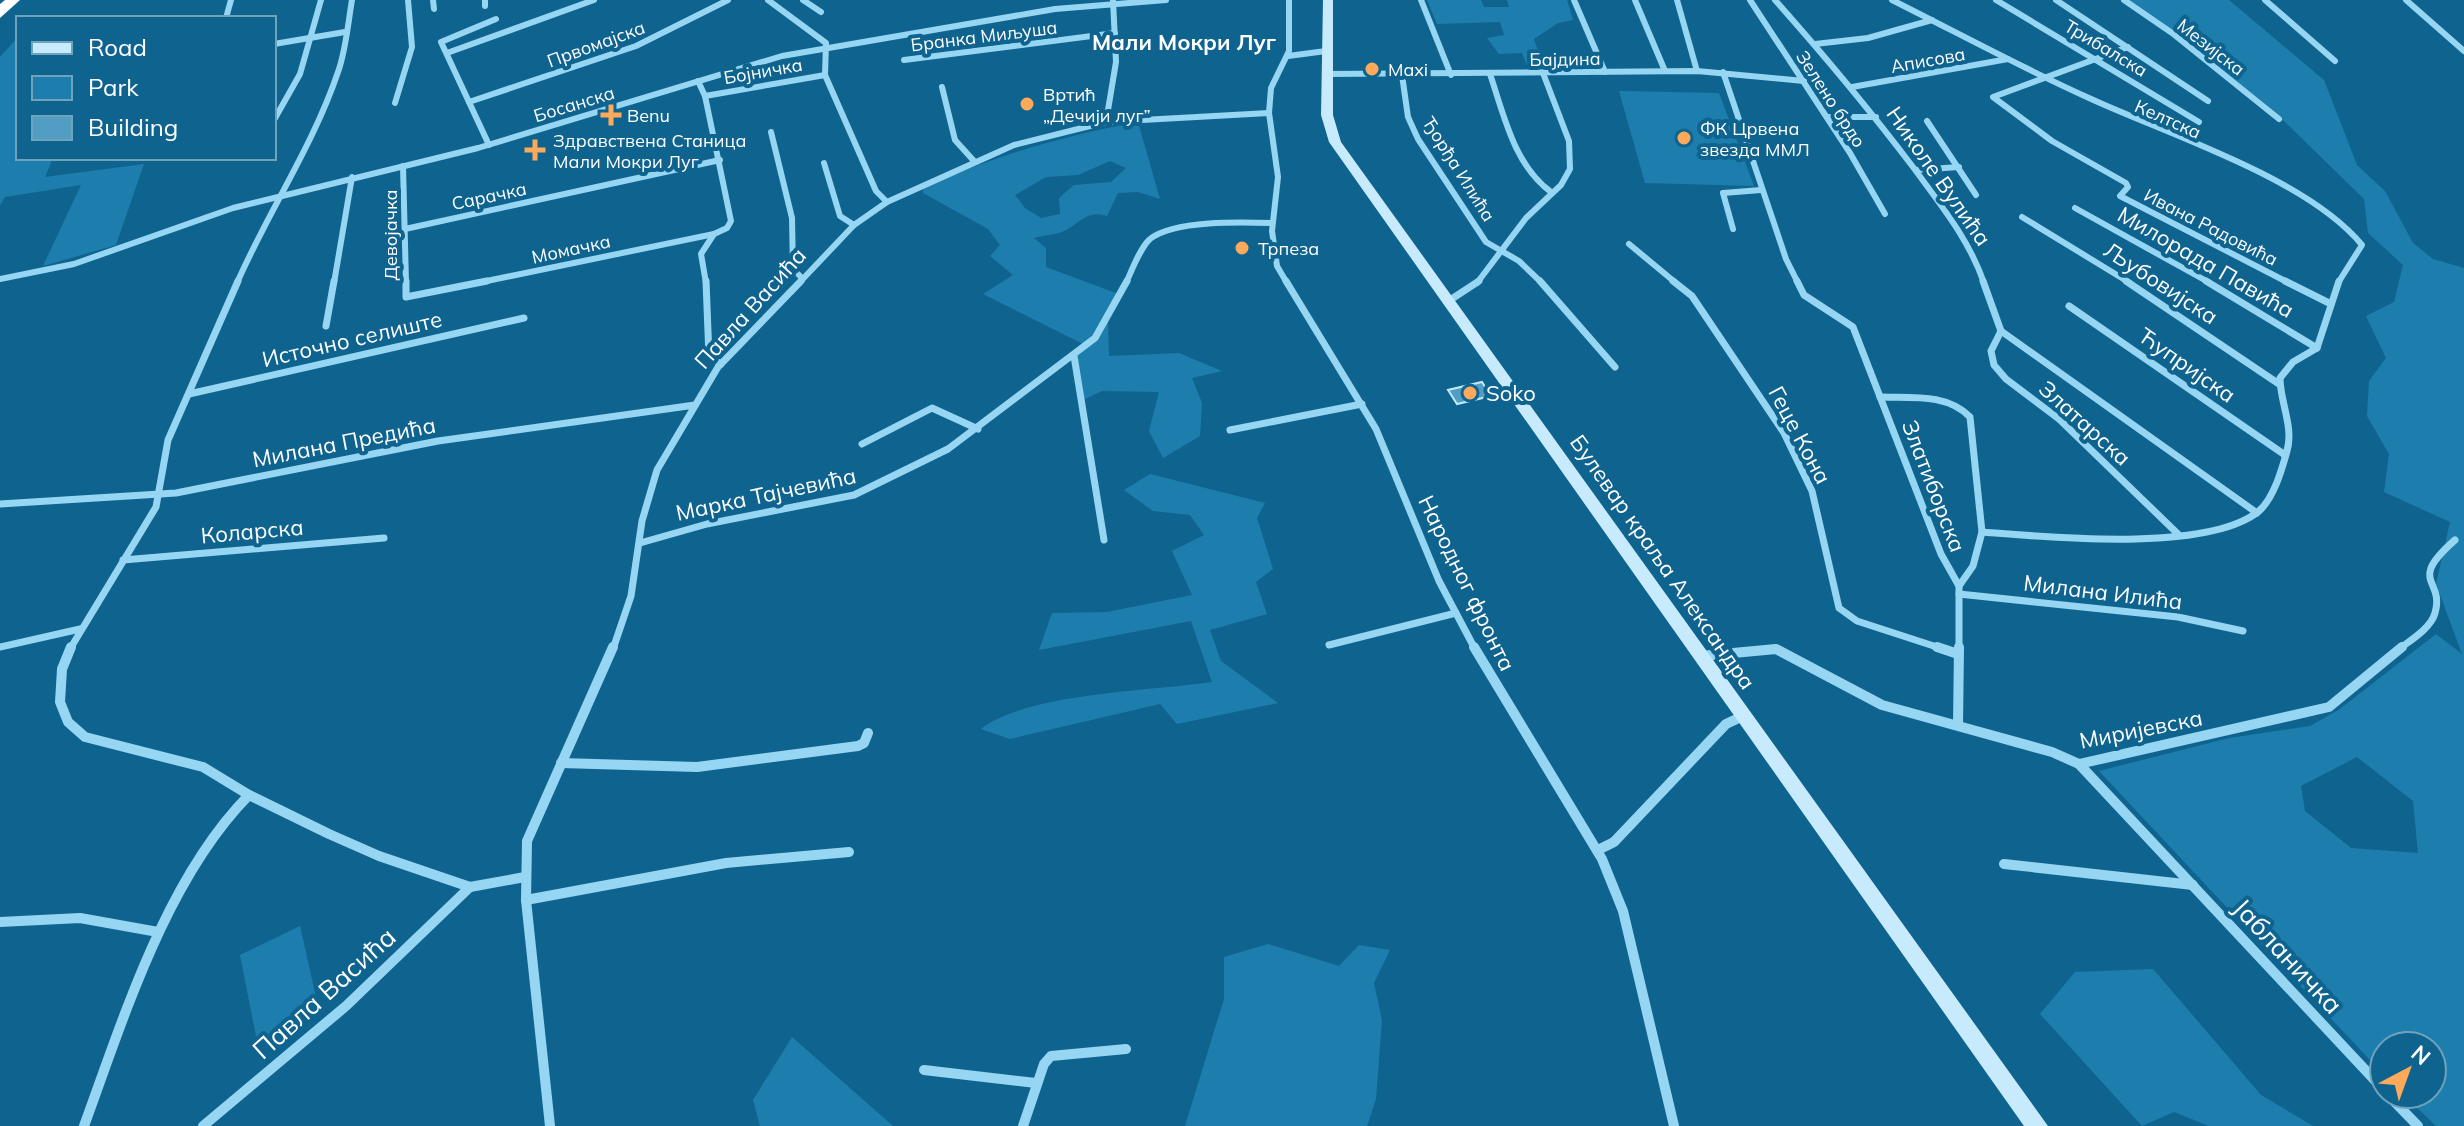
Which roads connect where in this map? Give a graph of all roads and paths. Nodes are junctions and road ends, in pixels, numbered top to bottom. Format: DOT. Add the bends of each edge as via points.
graph roads {
  1 [pos="13,0"];
  2 [pos="321,0"];
  3 [pos="352,0"];
  4 [pos="408,0"];
  5 [pos="433,0"];
  6 [pos="594,0"];
  7 [pos="728,0"];
  8 [pos="768,0"];
  9 [pos="803,0"];
  10 [pos="1051,0"];
  11 [pos="1166,0"];
  12 [pos="1289,0"];
  13 [pos="1328,0"];
  14 [pos="1421,0"];
  15 [pos="1574,0"];
  16 [pos="1635,0"];
  17 [pos="1677,0"];
  18 [pos="1750,0"];
  19 [pos="1775,0"];
  20 [pos="1892,0"];
  21 [pos="1996,0"];
  22 [pos="2056,0"];
  23 [pos="2124,0"];
  24 [pos="2265,0"];
  25 [pos="2406,0"];
  26 [pos="1086,3"];
  27 [pos="1113,3"];
  28 [pos="434,9"];
  29 [pos="1055,9"];
  30 [pos="821,12"];
  31 [pos="0,13"];
  32 [pos="496,19"];
  33 [pos="1933,20"];
  34 [pos="345,32"];
  35 [pos="1115,33"];
  36 [pos="309,38"];
  37 [pos="276,44"];
  38 [pos="1815,44"];
  39 [pos="826,47"];
  40 [pos="2128,47"];
  41 [pos="1326,51"];
  42 [pos="2464,51"];
  43 [pos="447,53"];
  44 [pos="1288,56"];
  45 [pos="2009,59"];
  46 [pos="2096,59"];
  47 [pos="904,60"];
  48 [pos="2335,61"];
  49 [pos="1665,71"];
  50 [pos="1697,71"];
  51 [pos="1605,72"];
  52 [pos="1723,72"];
  53 [pos="1543,73"];
  54 [pos="1326,74"];
  55 [pos="1490,74"];
  56 [pos="825,75"];
  57 [pos="1402,75"];
  58 [pos="1451,75"];
  59 [pos="2048,79"];
  60 [pos="698,81"];
  61 [pos="1804,81"];
  62 [pos="942,87"];
  63 [pos="1852,87"];
  64 [pos="705,96"];
  65 [pos="2208,101"];
  66 [pos="469,102"];
  67 [pos="395,103"];
  68 [pos="1269,113"];
  69 [pos="276,116"];
  70 [pos="1827,117"];
  71 [pos="1876,117"];
  72 [pos="2279,119"];
  73 [pos="1927,121"];
  74 [pos="1106,122"];
  75 [pos="2199,122"];
  76 [pos="771,132"];
  77 [pos="489,145"];
  78 [pos="720,160"];
  79 [pos="974,161"];
  80 [pos="824,163"];
  81 [pos="403,166"];
  82 [pos="1959,167"];
  83 [pos="1916,170"];
  84 [pos="352,177"];
  85 [pos="1761,190"];
  86 [pos="1551,192"];
  87 [pos="282,194"];
  88 [pos="1976,195"];
  89 [pos="887,202"];
  90 [pos="2075,208"];
  91 [pos="1885,214"];
  92 [pos="2022,217"];
  93 [pos="1272,223"];
  94 [pos="854,225"];
  95 [pos="405,229"];
  96 [pos="1733,229"];
  97 [pos="714,234"];
  98 [pos="1629,244"];
  99 [pos="1504,252"];
  100 [pos="801,277"];
  101 [pos="1,281"];
  102 [pos="411,298"];
  103 [pos="1447,302"];
  104 [pos="2329,303"];
  105 [pos="2069,306"];
  106 [pos="524,318"];
  107 [pos="326,326"];
  108 [pos="2001,331"];
  109 [pos="2317,348"];
  110 [pos="1074,356"];
  111 [pos="721,364"];
  112 [pos="1615,367"];
  113 [pos="2279,384"];
  114 [pos="189,394"];
  115 [pos="1880,397"];
  116 [pos="1362,404"];
  117 [pos="695,405"];
  118 [pos="978,429"];
  119 [pos="1230,430"];
  120 [pos="862,444"];
  121 [pos="2285,455"];
  122 [pos="158,494"];
  123 [pos="0,504"];
  124 [pos="2257,513"];
  125 [pos="1982,532"];
  126 [pos="2178,534"];
  127 [pos="384,538"];
  128 [pos="1104,540"];
  129 [pos="2455,540"];
  130 [pos="640,543"];
  131 [pos="123,560"];
  132 [pos="1959,590"];
  133 [pos="1456,613"];
  134 [pos="80,629"];
  135 [pos="2243,631"];
  136 [pos="1329,645"];
  137 [pos="0,647"];
  138 [pos="1958,654"];
  139 [pos="1700,656"];
  140 [pos="1743,716"];
  141 [pos="1958,725"];
  142 [pos="868,733"];
  143 [pos="561,763"];
  144 [pos="2079,764"];
  145 [pos="249,795"];
  146 [pos="1598,850"];
  147 [pos="849,852"];
  148 [pos="2004,864"];
  149 [pos="525,877"];
  150 [pos="2193,885"];
  151 [pos="470,887"];
  152 [pos="526,900"];
  153 [pos="0,922"];
  154 [pos="158,932"];
  155 [pos="1126,1049"];
  156 [pos="924,1070"];
  157 [pos="2368,1073"];
  158 [pos="1036,1083"];
  159 [pos="2403,1110"];
  160 [pos="84,1126"];
  161 [pos="203,1126"];
  162 [pos="550,1126"];
  163 [pos="1023,1126"];
  164 [pos="1674,1126"];
  165 [pos="2037,1126"];
  166 [pos="2418,1126"];
  1 -- 31 [label="highway"];
  2 -- 36 [label="street"];
  3 -- 34 [label="street"];
  4 -- 67 [label="street" via="412,47"];
  5 -- 28 [label="street"];
  6 -- 43 [label="street"];
  7 -- 66 [label="street, Првомајска" via="636,46"];
  8 -- 39 [label="street" via="821,37"];
  9 -- 30 [label="street"];
  10 -- 29 [label="street"];
  11 -- 27 [label="street, Босанска"];
  12 -- 44 [label="street, Народног фронта"];
  13 -- 41 [label="main road, Булевар краља Александра"];
  14 -- 58 [label="street"];
  15 -- 51 [label="street"];
  16 -- 49 [label="street"];
  17 -- 50 [label="street"];
  18 -- 61 [label="street, Зелено брдо"];
  19 -- 38 [label="street, Николе Вулића"];
  20 -- 33 [label="street, Келтска"];
  21 -- 46 [label="street, Трибалска"];
  22 -- 40 [label="street"];
  23 -- 72 [label="street, Мезијска"];
  24 -- 48 [label="street"];
  25 -- 42 [label="street"];
  26 -- 27 [label="street, Босанска"];
  26 -- 29 [label="street, Босанска"];
  27 -- 35 [label="street"];
  29 -- 39 [label="street, Босанска"];
  32 -- 43 [label="street" via="443,40"];
  33 -- 38 [label="street" via="1857,40"];
  33 -- 45 [label="street, Келтска"];
  34 -- 36 [label="street"];
  34 -- 87 [label="street" via="339,71"];
  35 -- 47 [label="street, Бранка Миљуша"];
  35 -- 74 [label="street"];
  36 -- 37 [label="street"];
  36 -- 69 [label="street" via="300,74"];
  38 -- 63 [label="street, Николе Вулића"];
  39 -- 56 [label="street"];
  39 -- 60 [label="street, Босанска"];
  40 -- 46 [label="street"];
  40 -- 65 [label="street"];
  41 -- 44 [label="street"];
  41 -- 54 [label="main road, Булевар краља Александра"];
  43 -- 66 [label="street"];
  44 -- 68 [label="street, Народног фронта" via="1271,88"];
  45 -- 59 [label="street, Келтска"];
  45 -- 63 [label="street, Аписова"];
  46 -- 59 [label="street"];
  46 -- 75 [label="street, Трибалска"];
  49 -- 50 [label="street, Бајдина"];
  49 -- 51 [label="street, Бајдина"];
  50 -- 52 [label="street, Бајдина"];
  51 -- 53 [label="street, Бајдина"];
  52 -- 61 [label="street, Бајдина"];
  52 -- 85 [label="street, Златиборска"];
  53 -- 55 [label="street, Бајдина"];
  53 -- 86 [label="street" via="1572,153 1569,175"];
  54 -- 57 [label="street, Бајдина"];
  54 -- 103 [label="main road, Булевар краља Александра" via="1327,115 1335,142"];
  55 -- 58 [label="street, Бајдина"];
  55 -- 86 [label="street" via="1516,144 1540,184"];
  56 -- 64 [label="street, Бојничка"];
  56 -- 89 [label="street" via="876,191"];
  57 -- 58 [label="street, Бајдина"];
  57 -- 99 [label="street, Ђорђа Илића" via="1408,117 1418,139 1486,242"];
  59 -- 104 [label="street, Келтска" via="2272,182 2338,220 2355,234 2361,249"];
  59 -- 104 [label="street, Ивана Радовића" via="1993,97 2052,141 2126,183 2120,196"];
  60 -- 64 [label="street"];
  60 -- 77 [label="street, Босанска"];
  61 -- 70 [label="street, Зелено брдо"];
  62 -- 79 [label="street" via="955,140"];
  63 -- 71 [label="street, Николе Вулића"];
  64 -- 78 [label="street"];
  66 -- 77 [label="street"];
  68 -- 74 [label="street, Павла Васића"];
  68 -- 93 [label="street, Народног фронта" via="1278,177"];
  70 -- 71 [label="street"];
  70 -- 91 [label="street, Зелено брдо"];
  71 -- 83 [label="street, Николе Вулића"];
  73 -- 82 [label="street"];
  74 -- 79 [label="street, Павла Васића"];
  76 -- 100 [label="street" via="792,218 793,269"];
  77 -- 81 [label="street, Босанска"];
  78 -- 95 [label="street, Сарачка"];
  78 -- 97 [label="street, Момачка" via="731,221"];
  79 -- 89 [label="street, Павла Васића"];
  80 -- 94 [label="street" via="840,216"];
  81 -- 84 [label="street, Босанска"];
  81 -- 95 [label="street, Девојачка"];
  82 -- 83 [label="street"];
  82 -- 88 [label="street"];
  83 -- 108 [label="street, Николе Вулића" via="1976,259"];
  84 -- 87 [label="street, Босанска"];
  84 -- 107 [label="street"];
  85 -- 96 [label="street" via="1723,193"];
  85 -- 115 [label="street, Златиборска" via="1801,291 1853,327"];
  86 -- 99 [label="street" via="1523,221"];
  87 -- 101 [label="street, Босанска" via="93,259"];
  87 -- 114 [label="street" via="257,236"];
  89 -- 94 [label="street, Павла Васића"];
  90 -- 109 [label="street, Милорада Павића"];
  92 -- 113 [label="street, Љубовијска" via="2165,304"];
  93 -- 110 [label="street, Марка Тајчевића" via="1175,231 1149,240 1102,330"];
  93 -- 116 [label="street, Народног фронта" via="1277,266"];
  94 -- 100 [label="street, Павла Васића"];
  95 -- 102 [label="street, Девојачка" via="403,294"];
  97 -- 102 [label="street, Момачка"];
  97 -- 111 [label="street" via="701,254 703,296 709,357"];
  98 -- 138 [label="street, Геце Кона" via="1692,296 1784,433 1812,491 1839,608 1857,621"];
  99 -- 103 [label="street" via="1468,291"];
  99 -- 112 [label="street, Ђорђа Илића" via="1547,287"];
  100 -- 111 [label="street, Павла Васића"];
  103 -- 139 [label="main road, Булевар краља Александра"];
  104 -- 109 [label="street"];
  105 -- 121 [label="street, Ћупријска"];
  106 -- 114 [label="street, Источно селиште"];
  108 -- 124 [label="street"];
  108 -- 126 [label="street, Златарска" via="1991,351 1998,370 2059,419"];
  109 -- 113 [label="street" via="2286,368"];
  110 -- 118 [label="street, Марка Тајчевића"];
  110 -- 128 [label="street"];
  111 -- 117 [label="street, Павла Васића"];
  113 -- 121 [label="street" via="2288,436"];
  114 -- 122 [label="street" via="168,440"];
  115 -- 125 [label="street, Златиборска" via="1949,403 1967,412"];
  115 -- 132 [label="street, Златиборска"];
  116 -- 119 [label="street"];
  116 -- 133 [label="street, Народног фронта"];
  117 -- 122 [label="street, Милана Предића" via="438,441"];
  117 -- 130 [label="street, Павла Васића" via="657,470"];
  118 -- 120 [label="street" via="932,408"];
  118 -- 130 [label="street, Марка Тајчевића" via="854,495"];
  121 -- 124 [label="street" via="2274,490"];
  122 -- 123 [label="street, Милана Предића"];
  122 -- 131 [label="street" via="149,520"];
  124 -- 126 [label="street" via="2222,529"];
  125 -- 126 [label="street" via="2110,538"];
  125 -- 132 [label="street, Златиборска" via="1971,573"];
  127 -- 131 [label="street, Коларска"];
  129 -- 144 [label="street, Миријевска" via="2428,568 2427,581 2437,605 2431,623 2329,707"];
  130 -- 143 [label="street, Павла Васића" via="618,637"];
  131 -- 134 [label="street"];
  132 -- 135 [label="street, Милана Илића" via="2178,617"];
  132 -- 138 [label="street, Златиборска"];
  133 -- 136 [label="street"];
  133 -- 146 [label="street, Народног фронта" via="1508,712"];
  134 -- 137 [label="street"];
  134 -- 145 [label="street" via="60,673 61,707 71,726 90,739 203,767"];
  138 -- 141 [label="street, Златиборска"];
  139 -- 140 [label="main road, Булевар краља Александра"];
  139 -- 141 [label="street, Миријевска" via="1776,649 1882,705"];
  140 -- 146 [label="street" via="1726,724 1614,842"];
  140 -- 165 [label="main road, Булевар краља Александра"];
  141 -- 144 [label="street, Миријевска"];
  142 -- 143 [label="street" via="858,746 697,767"];
  143 -- 149 [label="street, Павла Васића" via="527,841"];
  144 -- 150 [label="street, Јабланичка"];
  145 -- 151 [label="street" via="379,856"];
  145 -- 154 [label="street" via="214,840"];
  146 -- 164 [label="street, Народног фронта" via="1623,911"];
  147 -- 152 [label="street" via="734,859"];
  148 -- 150 [label="street"];
  149 -- 151 [label="street"];
  149 -- 152 [label="street, Павла Васића"];
  150 -- 157 [label="street, Јабланичка"];
  151 -- 161 [label="street, Павла Васића" via="346,1006"];
  152 -- 162 [label="street, Павла Васића"];
  153 -- 154 [label="street" via="79,915"];
  154 -- 160 [label="street"];
  155 -- 158 [label="street" via="1051,1056"];
  156 -- 158 [label="street"];
  158 -- 163 [label="street"];
  159 -- 166 [label="street, Јабланичка"];
}
